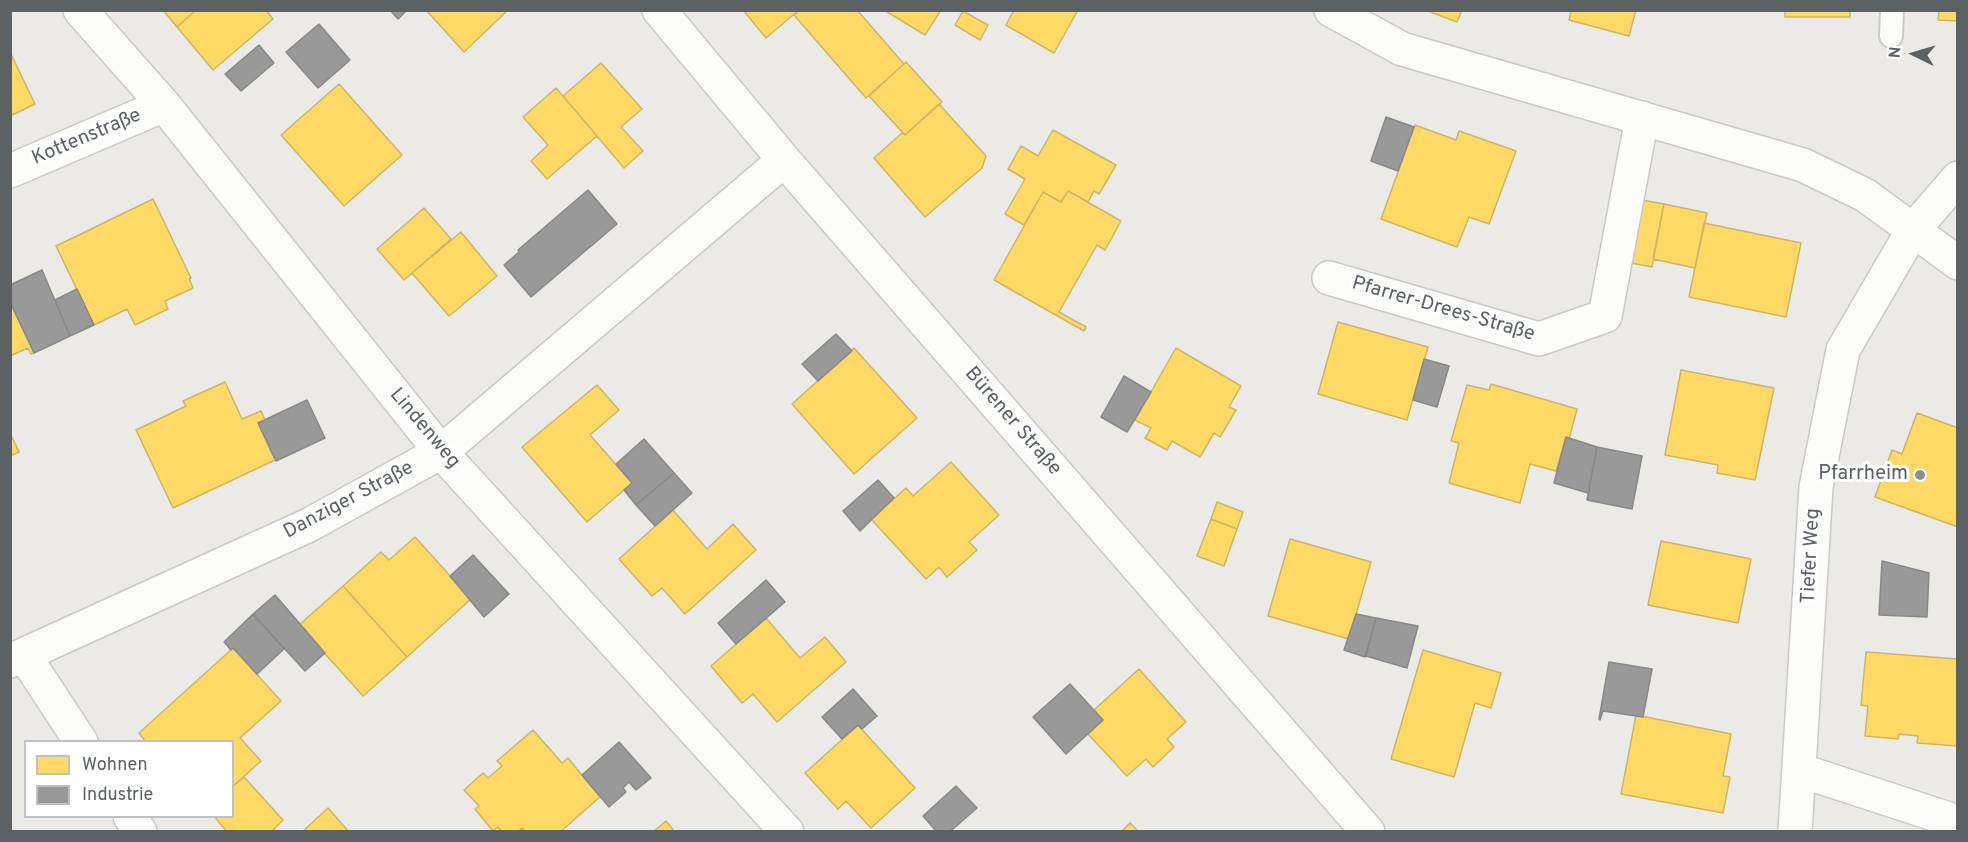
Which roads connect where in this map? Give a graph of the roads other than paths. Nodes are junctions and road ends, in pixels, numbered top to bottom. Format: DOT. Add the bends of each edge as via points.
graph roads {
  1 [pos="80,10"];
  2 [pos="659,10"];
  3 [pos="1331,10"];
  4 [pos="1892,10"];
  5 [pos="1891,36"];
  6 [pos="164,105"];
  7 [pos="1642,118"];
  8 [pos="784,160"];
  9 [pos="10,171"];
  10 [pos="1958,178"];
  11 [pos="1913,230"];
  12 [pos="1958,263"];
  13 [pos="1329,278"];
  14 [pos="441,452"];
  15 [pos="17,658"];
  16 [pos="80,740"];
  17 [pos="1799,770"];
  18 [pos="131,818"];
  19 [pos="1958,822"];
  20 [pos="140,831"];
  21 [pos="787,831"];
  22 [pos="1368,831"];
  23 [pos="1795,831"];
  1 -- 6 [label="street, Lindenweg"];
  2 -- 8 [label="street, Bürener Straße"];
  3 -- 7 [label="street" via="1402,49"];
  4 -- 5 [label="lane"];
  6 -- 9 [label="street, Kottenstraße"];
  6 -- 14 [label="street, Lindenweg"];
  7 -- 11 [label="street" via="1803,165 1865,195"];
  7 -- 13 [label="street, Pfarrer-Drees-Straße" via="1605,316 1539,339"];
  8 -- 14 [label="street, Danziger Straße"];
  8 -- 22 [label="street, Bürener Straße"];
  10 -- 11 [label="street, Tiefer Weg"];
  11 -- 12 [label="street"];
  11 -- 17 [label="street, Tiefer Weg" via="1843,350 1816,487"];
  14 -- 15 [label="street, Danziger Straße" via="309,525"];
  14 -- 21 [label="street, Lindenweg"];
  15 -- 16 [label="street"];
  17 -- 19 [label="street"];
  17 -- 23 [label="street, Tiefer Weg"];
  18 -- 20 [label="street"];
}
